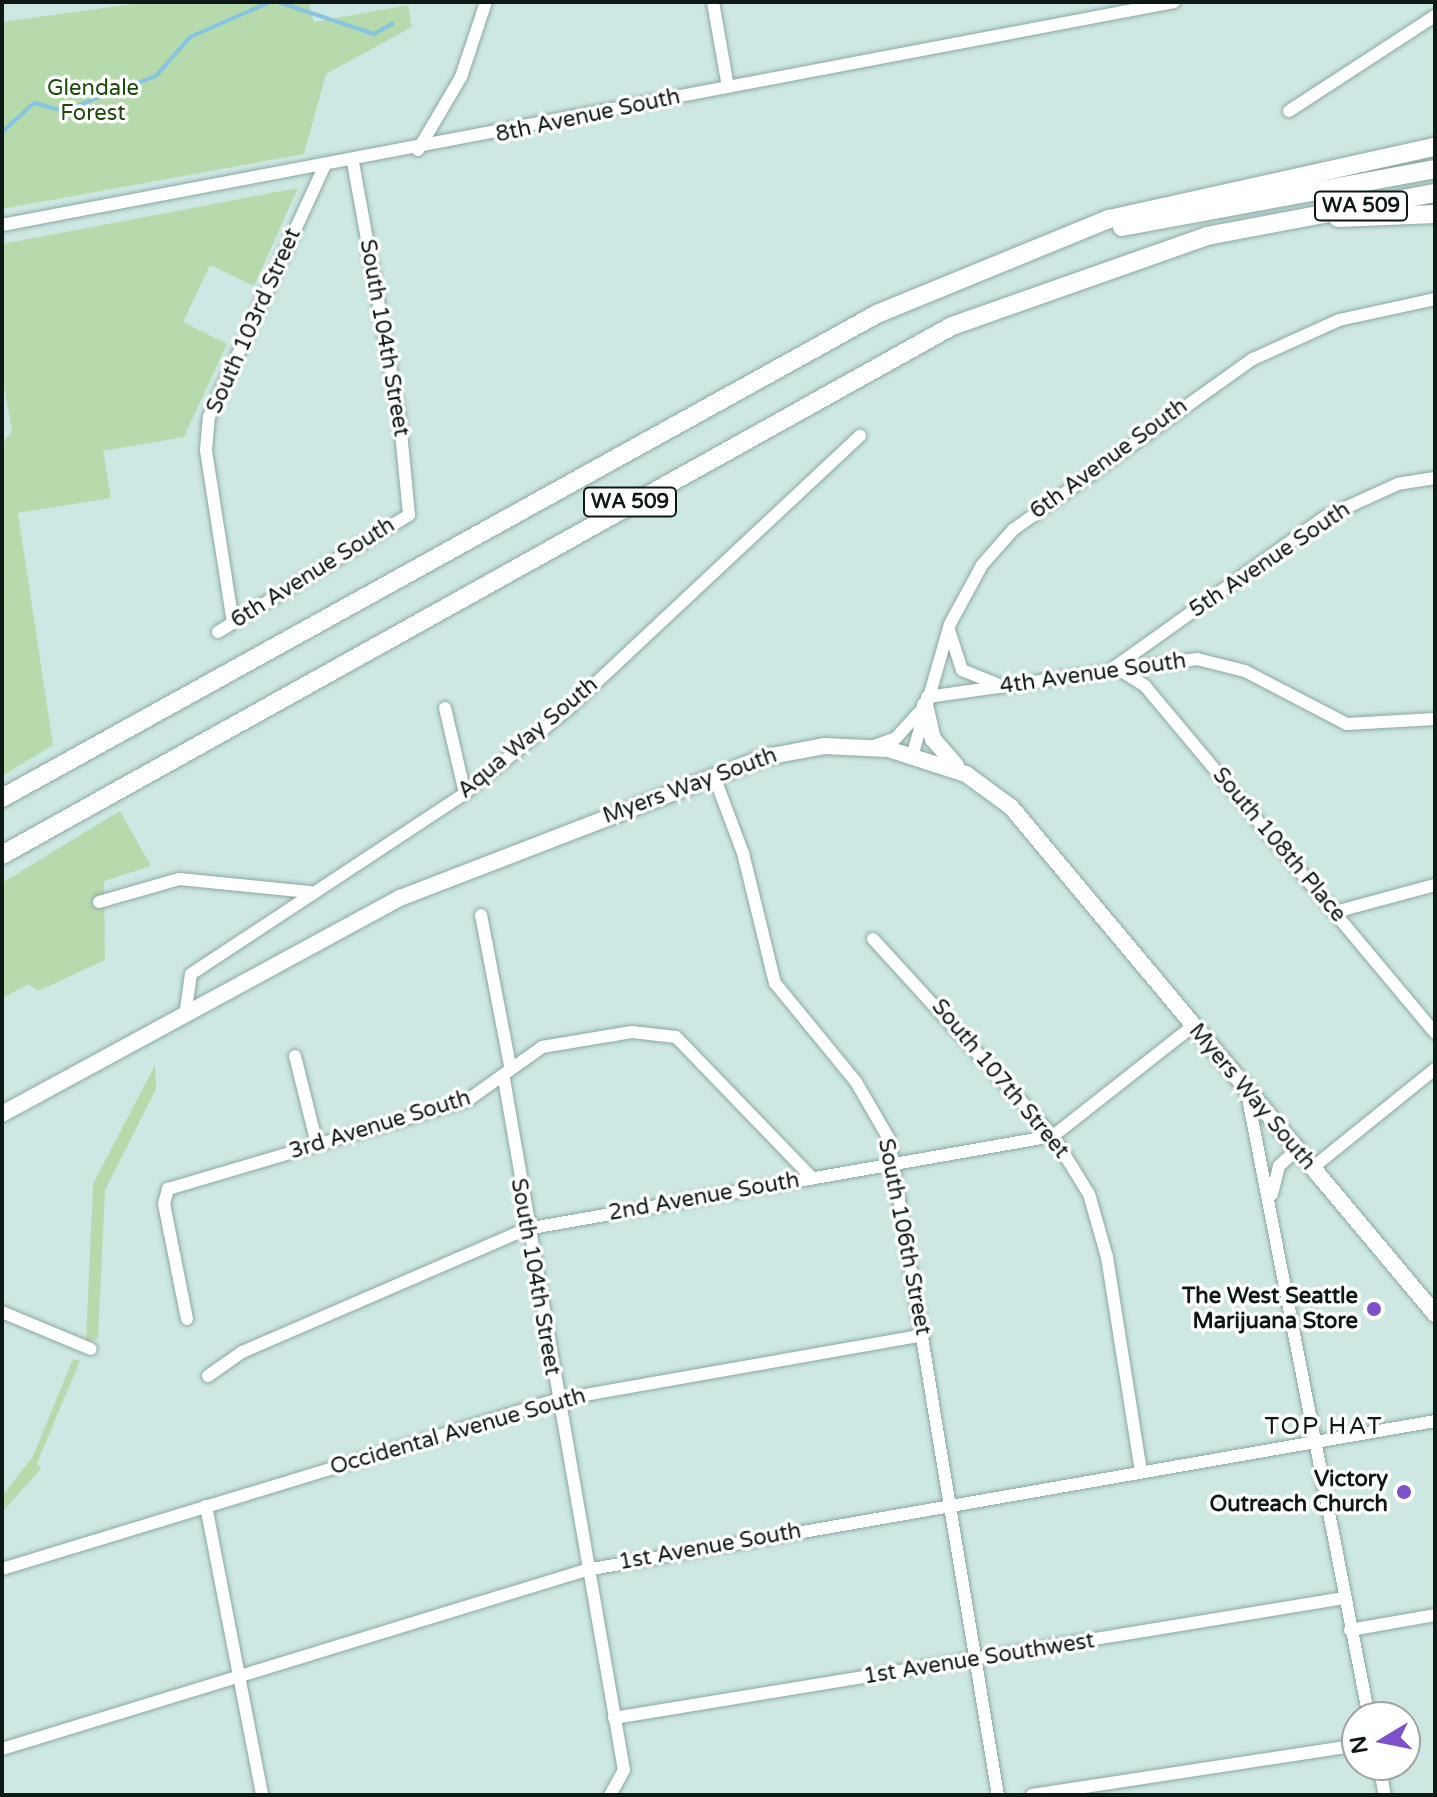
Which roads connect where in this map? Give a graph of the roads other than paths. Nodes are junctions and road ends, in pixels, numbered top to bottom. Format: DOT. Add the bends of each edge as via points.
graph roads {
  1 [pos="486,2"];
  2 [pos="713,2"];
  3 [pos="1174,2"];
  4 [pos="1435,16"];
  5 [pos="728,87"];
  6 [pos="1289,111"];
  7 [pos="1435,147"];
  8 [pos="418,150"];
  9 [pos="353,162"];
  10 [pos="324,167"];
  11 [pos="1435,169"];
  12 [pos="1435,193"];
  13 [pos="1435,214"];
  14 [pos="1287,218"];
  15 [pos="2,225"];
  16 [pos="967,275"];
  17 [pos="1435,299"];
  18 [pos="860,436"];
  19 [pos="1435,478"];
  20 [pos="409,515"];
  21 [pos="233,623"];
  22 [pos="950,624"];
  23 [pos="218,632"];
  24 [pos="1115,667"];
  25 [pos="1007,686"];
  26 [pos="926,701"];
  27 [pos="445,708"];
  28 [pos="1435,719"];
  29 [pos="857,746"];
  30 [pos="913,753"];
  31 [pos="966,774"];
  32 [pos="714,776"];
  33 [pos="465,793"];
  34 [pos="2,798"];
  35 [pos="2,855"];
  36 [pos="1435,885"];
  37 [pos="309,892"];
  38 [pos="99,902"];
  39 [pos="1335,912"];
  40 [pos="481,915"];
  41 [pos="873,939"];
  42 [pos="186,1009"];
  43 [pos="1193,1026"];
  44 [pos="1435,1033"];
  45 [pos="295,1056"];
  46 [pos="1435,1069"];
  47 [pos="507,1072"];
  48 [pos="1247,1093"];
  49 [pos="2,1114"];
  50 [pos="1053,1136"];
  51 [pos="317,1144"];
  52 [pos="1296,1150"];
  53 [pos="895,1163"];
  54 [pos="1311,1169"];
  55 [pos="811,1177"];
  56 [pos="1274,1221"];
  57 [pos="526,1229"];
  58 [pos="2,1312"];
  59 [pos="1435,1314"];
  60 [pos="187,1319"];
  61 [pos="923,1335"];
  62 [pos="91,1349"];
  63 [pos="208,1376"];
  64 [pos="556,1400"];
  65 [pos="1435,1421"];
  66 [pos="1313,1442"];
  67 [pos="1141,1472"];
  68 [pos="952,1503"];
  69 [pos="206,1506"];
  70 [pos="2,1569"];
  71 [pos="586,1570"];
  72 [pos="1344,1598"];
  73 [pos="1435,1615"];
  74 [pos="1350,1630"];
  75 [pos="977,1660"];
  76 [pos="238,1675"];
  77 [pos="1366,1701"];
  78 [pos="614,1718"];
  79 [pos="1341,1747"];
  80 [pos="2,1749"];
  81 [pos="614,1791"];
  82 [pos="262,1795"];
  83 [pos="998,1795"];
  84 [pos="1032,1795"];
  1 -- 8 [label="street" via="461,77"];
  2 -- 5 [label="street"];
  3 -- 5 [label="street, 8th Avenue South"];
  4 -- 6 [label="street"];
  5 -- 8 [label="street, 8th Avenue South"];
  7 -- 16 [label="highway" via="1171,202"];
  8 -- 9 [label="street, 8th Avenue South"];
  9 -- 10 [label="street, 8th Avenue South"];
  9 -- 20 [label="street, South 104th Street" via="400,421"];
  10 -- 15 [label="street, 8th Avenue South"];
  10 -- 21 [label="street, South 103rd Street" via="209,417 206,450"];
  11 -- 16 [label="highway, WA 509" via="1122,227"];
  12 -- 14 [label="highway, WA 509"];
  13 -- 14 [label="highway"];
  14 -- 35 [label="highway, WA 509" via="1114,263 952,326"];
  16 -- 34 [label="highway, WA 509" via="804,353"];
  17 -- 22 [label="street, 6th Avenue South" via="1313,330 1199,394 1013,530 982,565"];
  18 -- 33 [label="street, Aqua Way South" via="568,709"];
  19 -- 24 [label="street, 5th Avenue South" via="1398,484 1325,517"];
  20 -- 21 [label="street, 6th Avenue South"];
  21 -- 23 [label="street, 6th Avenue South"];
  22 -- 25 [label="street" via="950,648 962,670"];
  22 -- 26 [label="street, 6th Avenue South"];
  24 -- 25 [label="street, 4th Avenue South"];
  24 -- 28 [label="street, 4th Avenue South" via="1197,659 1245,671 1347,724"];
  24 -- 39 [label="street, South 108th Place" via="1145,686"];
  25 -- 26 [label="street, 4th Avenue South"];
  26 -- 29 [label="street" via="896,738"];
  26 -- 30 [label="street, 6th Avenue South"];
  26 -- 31 [label="main road" via="933,739"];
  27 -- 33 [label="street"];
  29 -- 30 [label="main road, Myers Way South"];
  29 -- 32 [label="main road, Myers Way South" via="784,752"];
  30 -- 31 [label="main road, Myers Way South"];
  31 -- 43 [label="main road, Myers Way South" via="1029,826"];
  32 -- 42 [label="main road, Myers Way South" via="400,898"];
  32 -- 53 [label="street, South 106th Street" via="743,853 772,975 877,1114"];
  33 -- 37 [label="street, Aqua Way South"];
  36 -- 39 [label="street"];
  37 -- 38 [label="street" via="179,879"];
  37 -- 42 [label="street, Aqua Way South" via="191,974"];
  39 -- 44 [label="street, South 108th Place"];
  40 -- 47 [label="street, South 104th Street"];
  41 -- 50 [label="street, South 107th Street"];
  42 -- 49 [label="main road, Myers Way South"];
  43 -- 48 [label="main road, Myers Way South"];
  43 -- 50 [label="street, 2nd Avenue South"];
  45 -- 51 [label="street"];
  46 -- 54 [label="street"];
  47 -- 51 [label="street, 3rd Avenue South" via="468,1100"];
  47 -- 55 [label="street, 3rd Avenue South" via="542,1047 632,1032 676,1037"];
  47 -- 57 [label="street, South 104th Street"];
  48 -- 52 [label="main road, Myers Way South"];
  48 -- 56 [label="street"];
  50 -- 53 [label="street, 2nd Avenue South"];
  50 -- 67 [label="street, South 107th Street" via="1097,1214"];
  51 -- 60 [label="street, 3rd Avenue South" via="172,1187 165,1195"];
  52 -- 54 [label="main road, Myers Way South"];
  52 -- 56 [label="street" via="1275,1174"];
  53 -- 55 [label="street, 2nd Avenue South"];
  53 -- 61 [label="street, South 106th Street"];
  54 -- 59 [label="main road, Myers Way South"];
  55 -- 57 [label="street, 2nd Avenue South"];
  56 -- 66 [label="street"];
  57 -- 63 [label="street, 2nd Avenue South" via="242,1352"];
  57 -- 64 [label="street, South 104th Street"];
  58 -- 62 [label="street"];
  61 -- 64 [label="street, Occidental Avenue South"];
  61 -- 68 [label="street, South 106th Street"];
  64 -- 69 [label="street, Occidental Avenue South"];
  64 -- 71 [label="street, South 104th Street"];
  65 -- 66 [label="street, 1st Avenue South"];
  66 -- 67 [label="street, 1st Avenue South"];
  66 -- 72 [label="street"];
  67 -- 68 [label="street, 1st Avenue South"];
  68 -- 71 [label="street, 1st Avenue South"];
  68 -- 75 [label="street, South 106th Street"];
  69 -- 70 [label="street, Occidental Avenue South"];
  69 -- 76 [label="street"];
  71 -- 76 [label="street, 1st Avenue South"];
  71 -- 78 [label="street, South 104th Street"];
  72 -- 74 [label="street"];
  72 -- 75 [label="street, 1st Avenue Southwest"];
  73 -- 74 [label="street"];
  74 -- 77 [label="street"];
  75 -- 78 [label="street, 1st Avenue Southwest"];
  75 -- 83 [label="street, South 106th Street"];
  76 -- 80 [label="street, 1st Avenue South"];
  76 -- 82 [label="street"];
  78 -- 81 [label="street, South 104th Street" via="624,1770"];
  79 -- 84 [label="street"];
}
